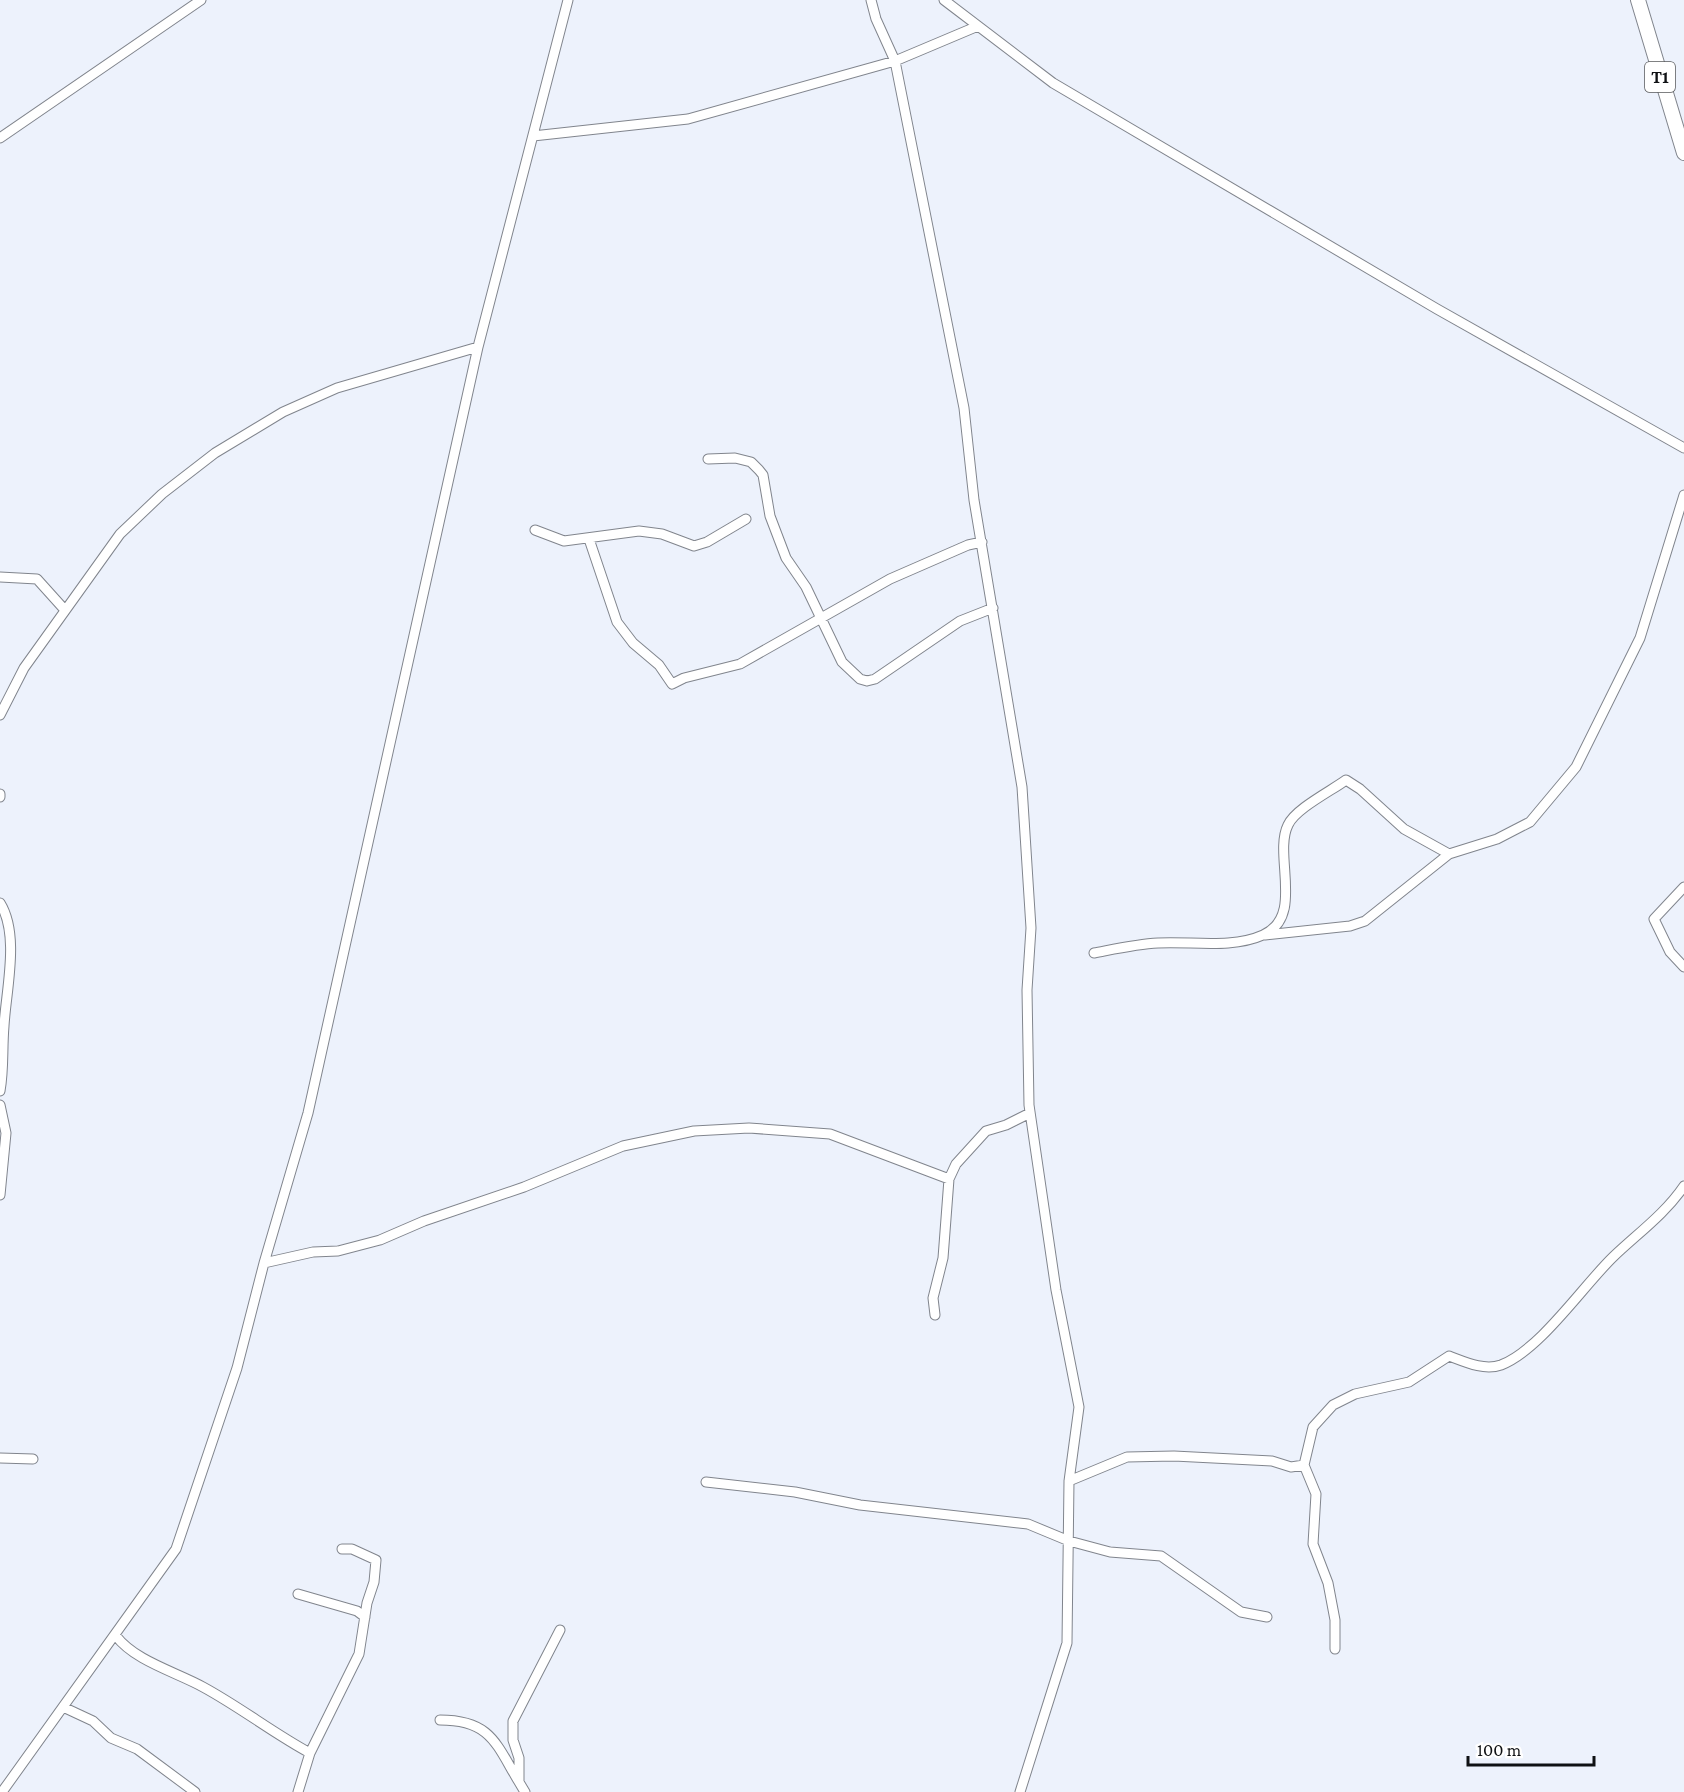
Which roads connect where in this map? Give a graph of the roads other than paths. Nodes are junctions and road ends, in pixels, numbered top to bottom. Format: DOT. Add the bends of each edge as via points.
graph roads {
  1 [pos="201,0"];
  2 [pos="568,0"];
  3 [pos="871,0"];
  4 [pos="944,0"];
  5 [pos="1638,0"];
  6 [pos="978,26"];
  7 [pos="895,61"];
  8 [pos="533,135"];
  9 [pos="0,138"];
  10 [pos="1684,153"];
  11 [pos="478,347"];
  12 [pos="1684,448"];
  13 [pos="708,459"];
  14 [pos="1684,495"];
  15 [pos="746,519"];
  16 [pos="535,530"];
  17 [pos="589,539"];
  18 [pos="982,542"];
  19 [pos="0,577"];
  20 [pos="993,608"];
  21 [pos="64,609"];
  22 [pos="821,617"];
  23 [pos="0,715"];
  24 [pos="1449,854"];
  25 [pos="1684,887"];
  26 [pos="0,903"];
  27 [pos="1264,935"];
  28 [pos="1094,953"];
  29 [pos="1684,967"];
  30 [pos="0,1091"];
  31 [pos="0,1105"];
  32 [pos="1030,1113"];
  33 [pos="949,1179"];
  34 [pos="1684,1186"];
  35 [pos="0,1195"];
  36 [pos="264,1263"];
  37 [pos="935,1315"];
  38 [pos="0,1458"];
  39 [pos="33,1459"];
  40 [pos="1304,1465"];
  41 [pos="1069,1481"];
  42 [pos="706,1482"];
  43 [pos="1069,1541"];
  44 [pos="342,1549"];
  45 [pos="298,1594"];
  46 [pos="365,1617"];
  47 [pos="1267,1617"];
  48 [pos="561,1630"];
  49 [pos="116,1636"];
  50 [pos="1335,1649"];
  51 [pos="63,1707"];
  52 [pos="440,1720"];
  53 [pos="310,1752"];
  54 [pos="519,1782"];
  55 [pos="2,1792"];
  56 [pos="195,1792"];
  57 [pos="298,1792"];
  58 [pos="525,1792"];
  59 [pos="1020,1792"];
  1 -- 9 [label="street"];
  2 -- 8 [label="street"];
  3 -- 7 [label="street"];
  4 -- 6 [label="street"];
  5 -- 10 [label="highway, T1"];
  6 -- 7 [label="street"];
  6 -- 12 [label="street" via="1053,83 1437,309"];
  7 -- 8 [label="street" via="688,119"];
  7 -- 18 [label="street" via="964,408"];
  8 -- 11 [label="street"];
  11 -- 21 [label="street" via="338,388 283,412 215,453 162,494 120,534"];
  11 -- 36 [label="street" via="308,1113"];
  13 -- 22 [label="street" via="751,462 763,475 765,498 786,558"];
  14 -- 24 [label="street" via="1640,638 1576,767 1530,822"];
  15 -- 17 [label="street" via="694,546 662,534 639,531"];
  16 -- 17 [label="street" via="557,541"];
  17 -- 22 [label="street" via="617,622 672,684 740,664"];
  18 -- 20 [label="street"];
  18 -- 22 [label="street" via="890,579"];
  19 -- 21 [label="street" via="37,579"];
  20 -- 22 [label="street" via="960,621 867,681 842,662"];
  20 -- 32 [label="street" via="1022,787 1031,928 1027,990"];
  21 -- 23 [label="street" via="24,668"];
  24 -- 27 [label="street" via="1365,921"];
  24 -- 27 [label="street" via="1404,829 1346,780 1289,822 1284,835 1286,905 1279,922"];
  25 -- 29 [label="street" via="1654,919 1670,952"];
  26 -- 30 [label="street" via="8,915 10,977"];
  27 -- 28 [label="street" via="1217,942 1158,943"];
  31 -- 35 [label="street" via="6,1133"];
  32 -- 33 [label="street" via="986,1131 956,1164"];
  32 -- 41 [label="street" via="1056,1290 1079,1407"];
  33 -- 36 [label="street" via="830,1134 749,1128 694,1131 623,1146 380,1240"];
  33 -- 37 [label="street" via="942,1258 933,1298"];
  34 -- 40 [label="street" via="1541,1336 1519,1353 1501,1365 1476,1366 1449,1356 1409,1382 1355,1394 1333,1405 1313,1427"];
  36 -- 49 [label="street" via="237,1368 176,1549"];
  38 -- 39 [label="street"];
  40 -- 41 [label="street" via="1184,1456 1127,1457"];
  40 -- 50 [label="street" via="1316,1494 1313,1544 1328,1583 1335,1620"];
  41 -- 43 [label="street"];
  42 -- 43 [label="street" via="1028,1524"];
  43 -- 47 [label="street" via="1110,1552 1161,1556 1241,1612"];
  43 -- 59 [label="street" via="1067,1643"];
  44 -- 46 [label="street" via="352,1549 376,1560"];
  45 -- 46 [label="street" via="357,1611"];
  46 -- 53 [label="street" via="359,1654"];
  48 -- 54 [label="street" via="513,1721"];
  49 -- 51 [label="street"];
  49 -- 53 [label="street" via="151,1661 205,1688"];
  51 -- 55 [label="street"];
  51 -- 56 [label="street" via="93,1721 111,1738 136,1749"];
  52 -- 54 [label="street" via="453,1720 490,1734"];
  53 -- 57 [label="street"];
  54 -- 58 [label="street"];
}
